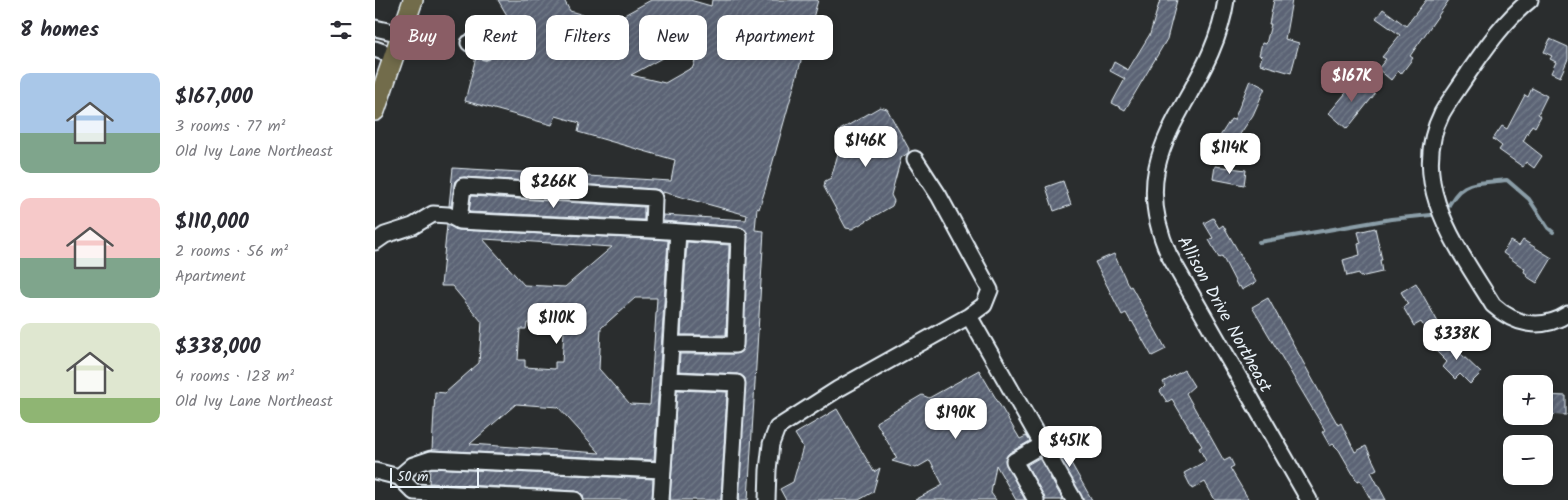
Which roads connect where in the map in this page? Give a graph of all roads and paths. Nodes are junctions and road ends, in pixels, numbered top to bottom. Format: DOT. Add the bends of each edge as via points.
graph roads {
  1 [pos="413,0"];
  2 [pos="1226,0"];
  3 [pos="1530,0"];
  4 [pos="408,15"];
  5 [pos="375,28"];
  6 [pos="390,31"];
  7 [pos="375,50"];
  8 [pos="390,55"];
  9 [pos="393,60"];
  10 [pos="375,111"];
  11 [pos="915,159"];
  12 [pos="459,221"];
  13 [pos="653,230"];
  14 [pos="678,232"];
  15 [pos="378,236"];
  16 [pos="1568,314"];
  17 [pos="969,316"];
  18 [pos="671,344"];
  19 [pos="669,380"];
  20 [pos="1042,444"];
  21 [pos="662,470"];
  22 [pos="375,471"];
  23 [pos="399,477"];
  24 [pos="407,500"];
  25 [pos="575,500"];
  26 [pos="661,500"];
  27 [pos="729,500"];
  28 [pos="767,500"];
  29 [pos="1036,500"];
  30 [pos="1073,500"];
  31 [pos="1309,500"];
  1 -- 4 [label="main road"];
  2 -- 31 [label="street, Allison Drive Northeast" via="1209,61 1160,151 1153,184 1155,215 1169,255"];
  3 -- 16 [label="street" via="1499,29 1441,114 1431,147 1431,185 1446,227 1493,305 1503,315 1516,321 1545,324"];
  5 -- 6 [label="street"];
  7 -- 8 [label="street"];
  9 -- 10 [label="main road"];
  11 -- 17 [label="street" via="990,290 984,305"];
  12 -- 13 [label="street"];
  12 -- 13 [label="street" via="463,186 654,198"];
  12 -- 15 [label="street" via="448,215 433,214 413,226"];
  13 -- 14 [label="street"];
  14 -- 18 [label="street"];
  14 -- 18 [label="street" via="739,236 735,345"];
  17 -- 20 [label="street"];
  17 -- 28 [label="street" via="838,389 777,428 771,444"];
  18 -- 19 [label="street"];
  19 -- 21 [label="street"];
  19 -- 27 [label="street" via="737,383"];
  20 -- 29 [label="street" via="1014,461"];
  20 -- 30 [label="street"];
  21 -- 23 [label="street" via="431,459 413,465"];
  21 -- 26 [label="street"];
  22 -- 23 [label="street"];
  23 -- 24 [label="street"];
  23 -- 25 [label="street" via="414,492"];
}
